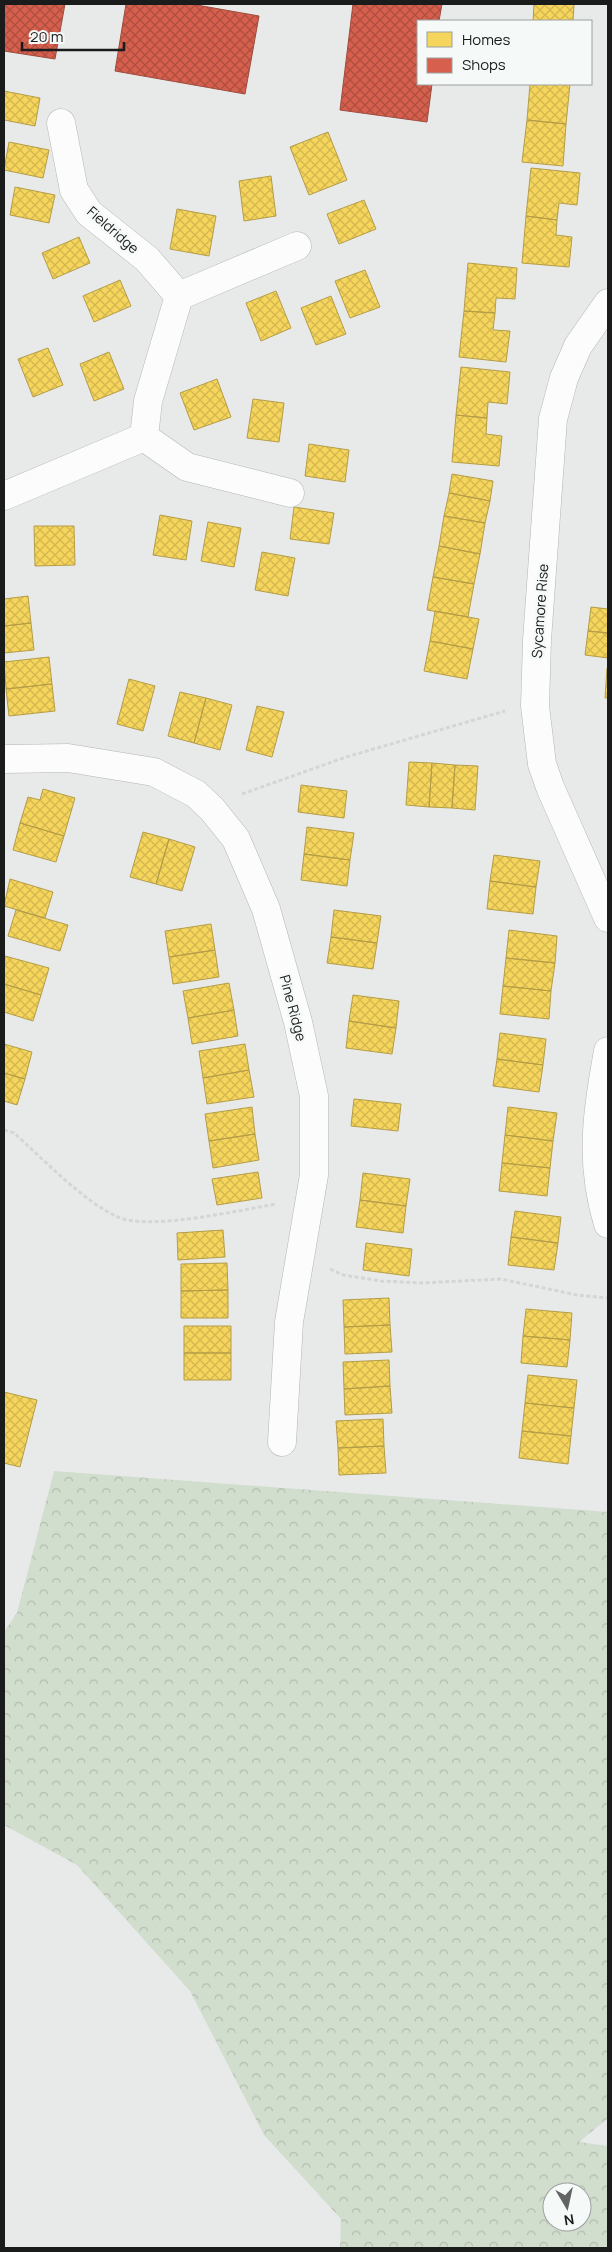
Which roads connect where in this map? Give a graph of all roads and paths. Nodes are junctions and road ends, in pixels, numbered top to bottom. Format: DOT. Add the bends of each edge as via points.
graph roads {
  1 [pos="61,123"];
  2 [pos="296,246"];
  3 [pos="179,296"];
  4 [pos="608,303"];
  5 [pos="144,437"];
  6 [pos="290,493"];
  7 [pos="4,496"];
  8 [pos="535,706"];
  9 [pos="4,759"];
  10 [pos="212,809"];
  11 [pos="608,918"];
  12 [pos="608,1052"];
  13 [pos="4,1130"];
  14 [pos="309,1204"];
  15 [pos="608,1224"];
  16 [pos="301,1258"];
  17 [pos="608,1298"];
  18 [pos="282,1442"];
  1 -- 3 [label="street, Fieldridge" via="74,190 89,213 147,259"];
  2 -- 3 [label="street"];
  3 -- 5 [label="street" via="148,401"];
  4 -- 8 [label="street, Sycamore Rise" via="578,346 564,378 554,419"];
  5 -- 6 [label="street" via="187,467"];
  5 -- 7 [label="street"];
  8 -- 10 [label="path" via="505,711 346,757 252,789"];
  8 -- 11 [label="street, Sycamore Rise" via="542,764"];
  9 -- 10 [label="street, Pine Ridge" via="68,758 154,772 196,794"];
  10 -- 14 [label="street, Pine Ridge" via="236,839 266,909 298,1022 314,1096 314,1176"];
  12 -- 15 [label="street" via="595,1142 598,1178"];
  13 -- 14 [label="path" via="14,1133 96,1205 120,1218 157,1223 292,1202"];
  14 -- 16 [label="street, Pine Ridge"];
  16 -- 17 [label="path" via="343,1274 381,1281 421,1283 501,1279"];
  16 -- 18 [label="street, Pine Ridge" via="289,1322"];
}
